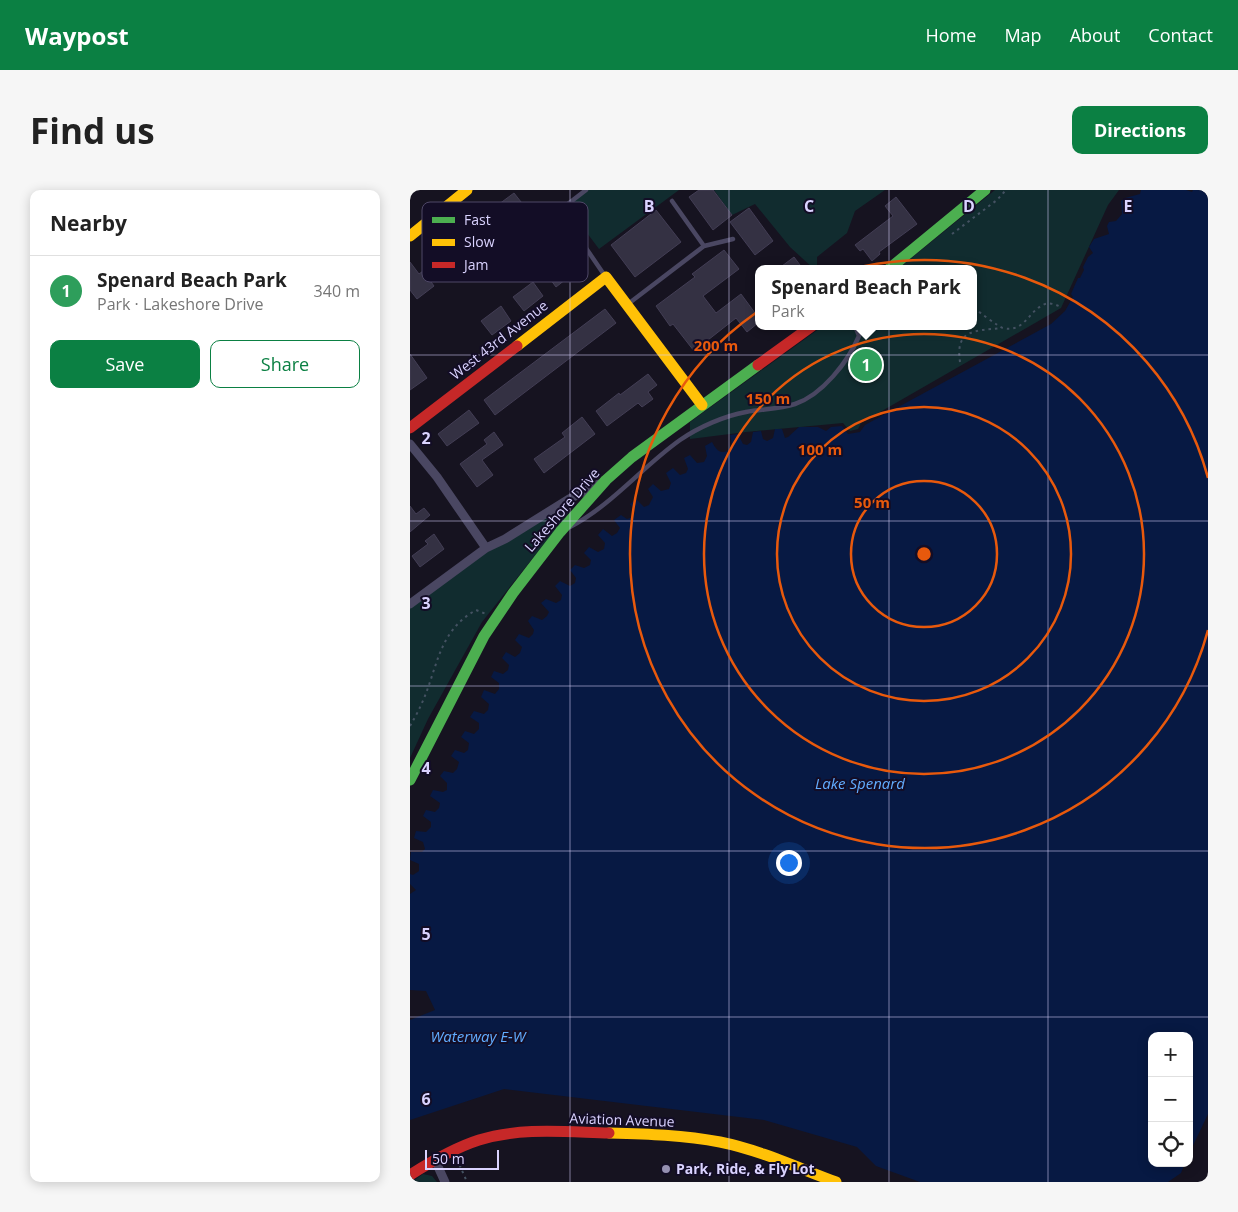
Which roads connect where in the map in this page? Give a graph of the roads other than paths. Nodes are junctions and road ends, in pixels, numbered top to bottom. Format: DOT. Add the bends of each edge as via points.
graph roads {
  1 [pos="467,190"];
  2 [pos="586,190"];
  3 [pos="985,190"];
  4 [pos="672,201"];
  5 [pos="452,202"];
  6 [pos="570,202"];
  7 [pos="422,226"];
  8 [pos="410,236"];
  9 [pos="733,239"];
  10 [pos="704,246"];
  11 [pos="588,251"];
  12 [pos="894,265"];
  13 [pos="606,277"];
  14 [pos="627,305"];
  15 [pos="806,330"];
  16 [pos="857,330"];
  17 [pos="702,405"];
  18 [pos="410,428"];
  19 [pos="410,444"];
  20 [pos="606,480"];
  21 [pos="560,532"];
  22 [pos="486,548"];
  23 [pos="410,604"];
  24 [pos="410,780"];
  25 [pos="435,1160"];
  26 [pos="410,1175"];
  27 [pos="445,1182"];
  28 [pos="836,1182"];
  1 -- 5 [label="street"];
  2 -- 6 [label="lane"];
  3 -- 12 [label="street"];
  4 -- 10 [label="lane"];
  7 -- 8 [label="street"];
  9 -- 10 [label="lane"];
  10 -- 14 [label="lane"];
  11 -- 13 [label="lane"];
  13 -- 14 [label="street"];
  13 -- 18 [label="street, West 43rd Avenue"];
  14 -- 17 [label="street"];
  15 -- 17 [label="street, Lakeshore Drive"];
  16 -- 21 [label="lane" via="859,336 854,349 842,366 813,394 796,404 744,412 707,424 680,440 590,517"];
  17 -- 20 [label="street, Lakeshore Drive"];
  19 -- 22 [label="street"];
  20 -- 21 [label="street, Lakeshore Drive"];
  20 -- 22 [label="street"];
  21 -- 24 [label="street, Lakeshore Drive" via="484,636"];
  22 -- 23 [label="street"];
  25 -- 26 [label="street, Aviation Avenue"];
  25 -- 27 [label="street"];
  25 -- 28 [label="street, Aviation Avenue" via="452,1150 502,1134 667,1135 748,1150"];
}
